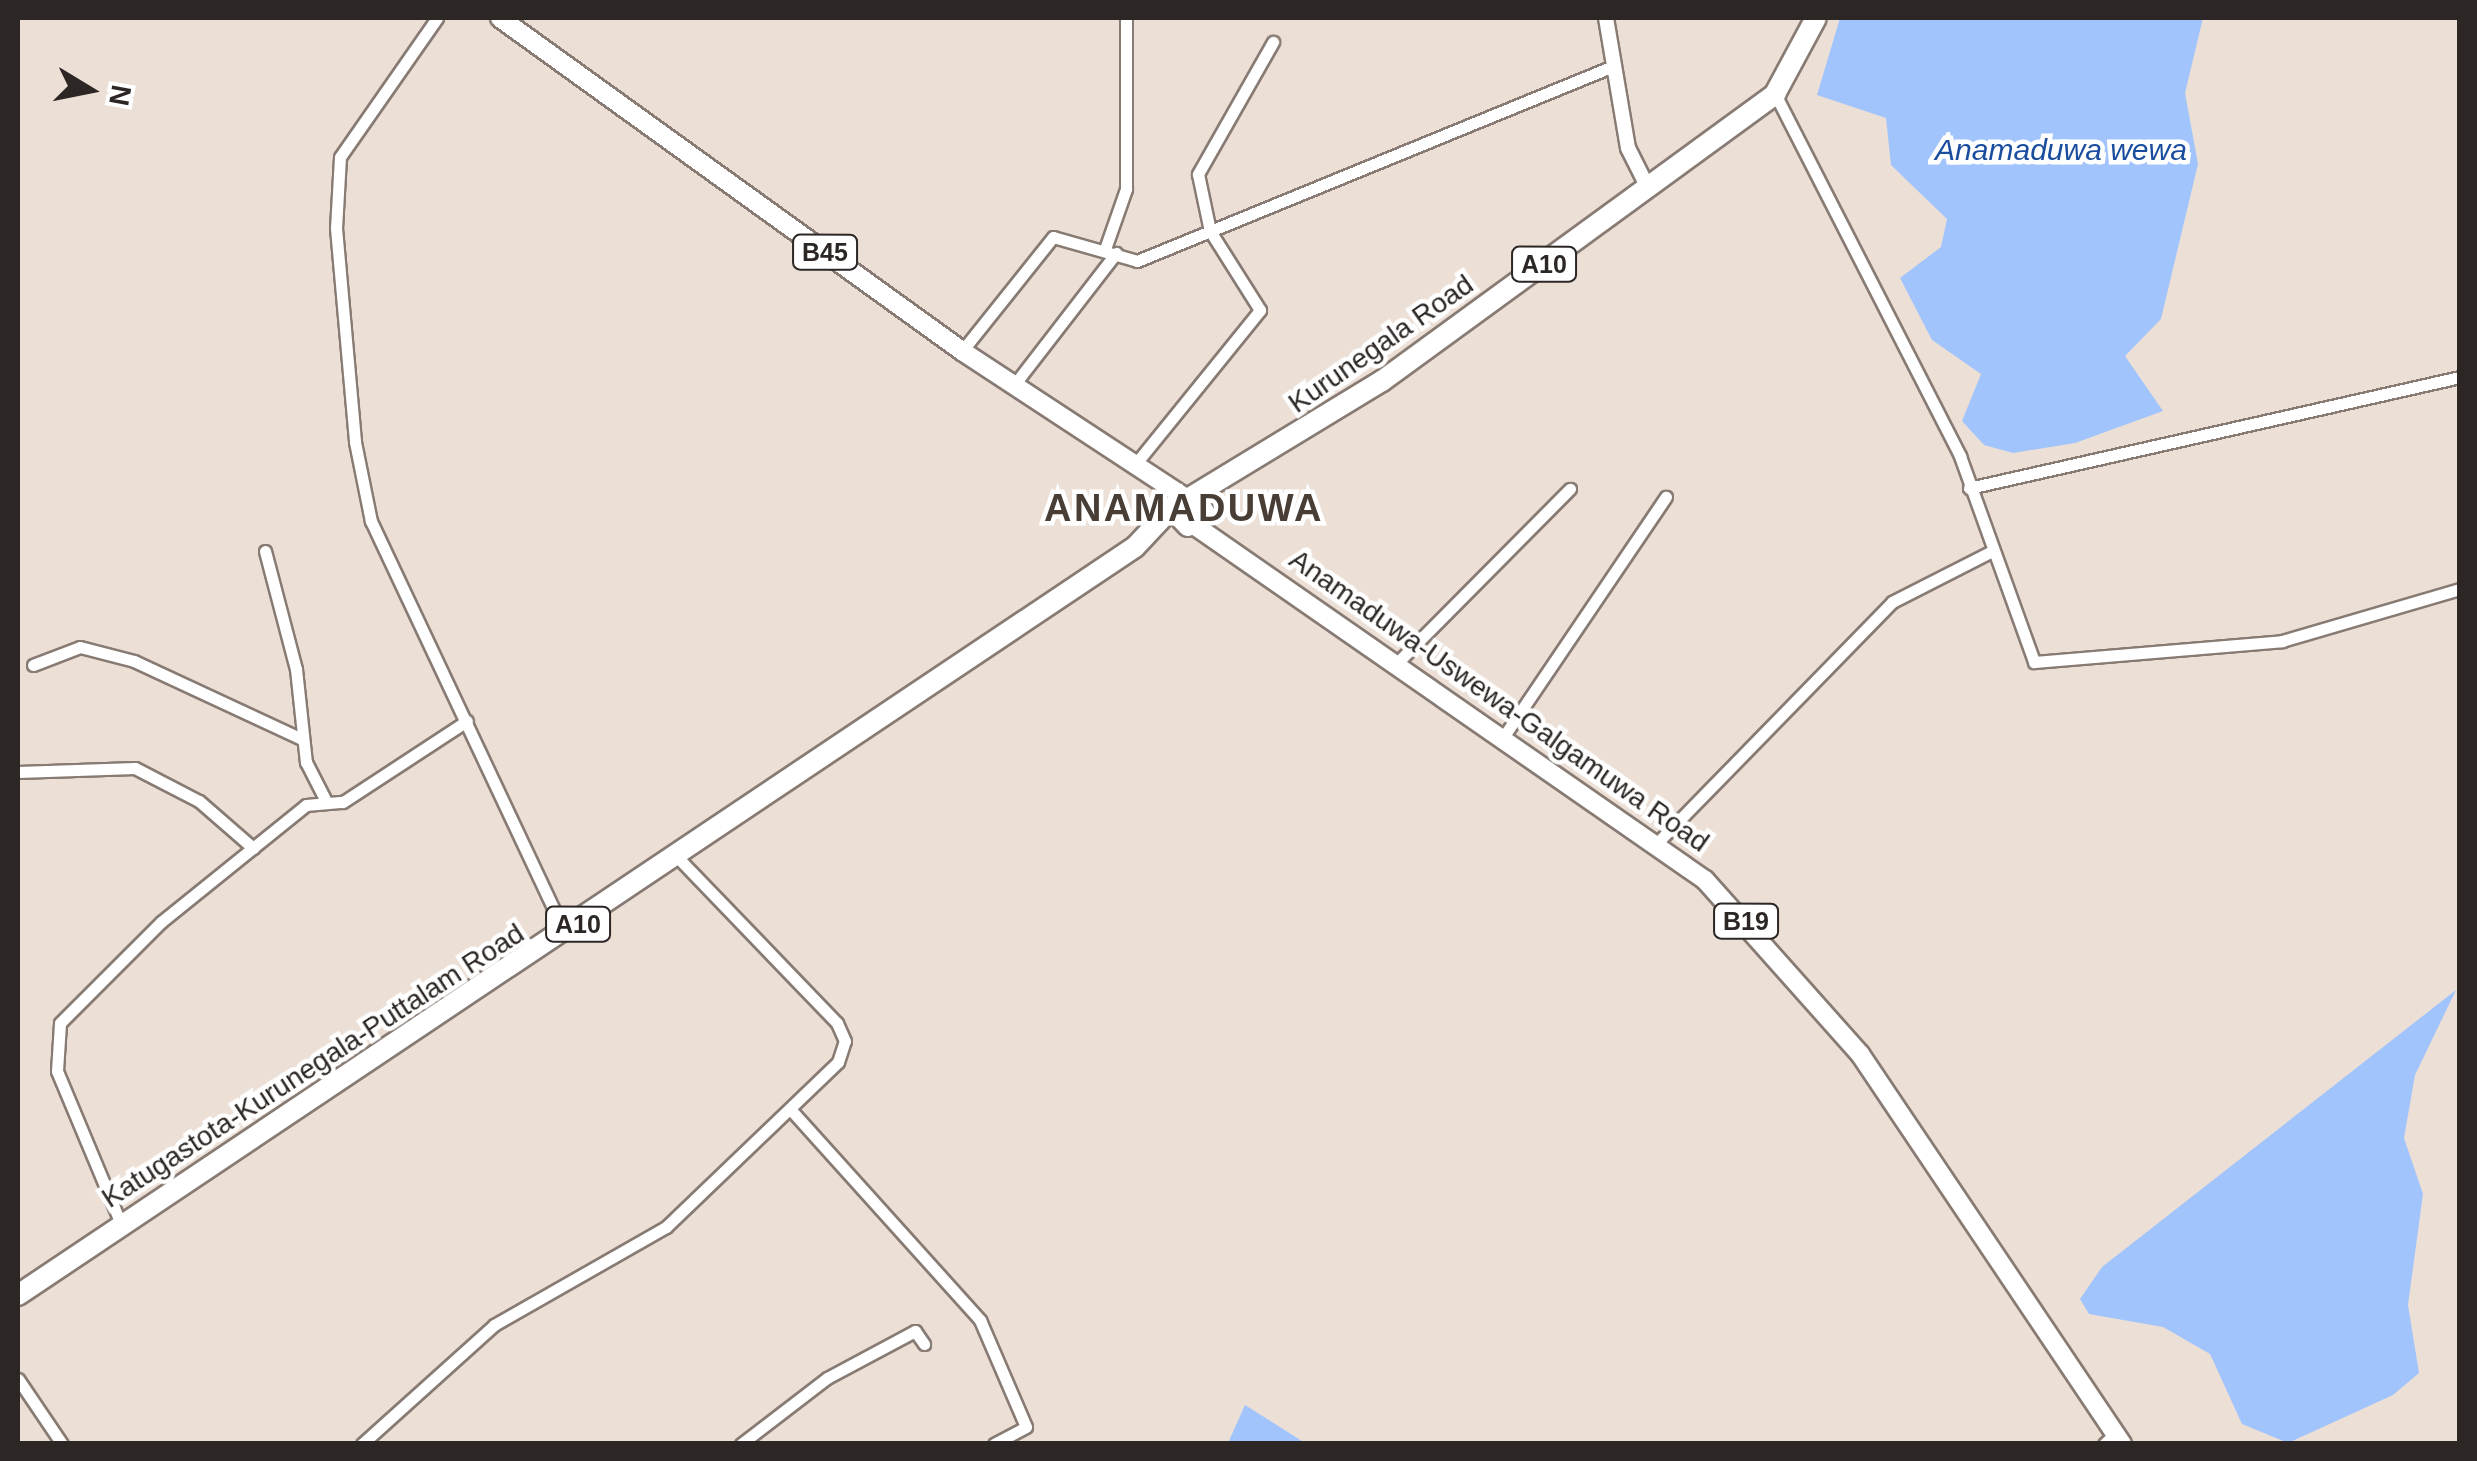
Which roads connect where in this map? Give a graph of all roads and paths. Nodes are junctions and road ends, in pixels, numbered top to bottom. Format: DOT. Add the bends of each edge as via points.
graph roads {
  1 [pos="438,18"];
  2 [pos="500,18"];
  3 [pos="1126,18"];
  4 [pos="1606,18"];
  5 [pos="1816,18"];
  6 [pos="1274,42"];
  7 [pos="1611,67"];
  8 [pos="1774,94"];
  9 [pos="1648,188"];
  10 [pos="1210,231"];
  11 [pos="1111,251"];
  12 [pos="962,351"];
  13 [pos="2460,377"];
  14 [pos="1014,386"];
  15 [pos="1131,468"];
  16 [pos="1969,488"];
  17 [pos="1570,489"];
  18 [pos="1666,497"];
  19 [pos="1189,511"];
  20 [pos="265,551"];
  21 [pos="1990,552"];
  22 [pos="2460,590"];
  23 [pos="1396,664"];
  24 [pos="33,665"];
  25 [pos="467,721"];
  26 [pos="1504,736"];
  27 [pos="302,739"];
  28 [pos="18,772"];
  29 [pos="327,803"];
  30 [pos="1658,842"];
  31 [pos="253,848"];
  32 [pos="678,858"];
  33 [pos="565,933"];
  34 [pos="792,1110"];
  35 [pos="121,1224"];
  36 [pos="18,1294"];
  37 [pos="924,1344"];
  38 [pos="18,1379"];
  39 [pos="2114,1440"];
  40 [pos="62,1444"];
  41 [pos="362,1444"];
  42 [pos="740,1444"];
  43 [pos="994,1444"];
  1 -- 25 [label="street" via="340,158 334,192 355,442 372,521"];
  2 -- 12 [label="main road, B45"];
  3 -- 11 [label="street" via="1126,189"];
  4 -- 7 [label="street"];
  5 -- 8 [label="highway, Kurunegala Road / A10"];
  6 -- 10 [label="street" via="1198,174"];
  7 -- 9 [label="street" via="1628,148"];
  7 -- 10 [label="street"];
  8 -- 9 [label="highway, Kurunegala Road / A10"];
  8 -- 16 [label="street"];
  9 -- 19 [label="highway, Kurunegala Road / A10"];
  10 -- 11 [label="street" via="1137,261"];
  10 -- 15 [label="street" via="1260,310"];
  11 -- 12 [label="street" via="1070,238 1042,244"];
  11 -- 14 [label="street"];
  12 -- 14 [label="main road, B45"];
  13 -- 16 [label="street"];
  14 -- 15 [label="main road, B45"];
  15 -- 19 [label="main road, B45"];
  16 -- 21 [label="street"];
  17 -- 23 [label="street"];
  18 -- 26 [label="street"];
  19 -- 23 [label="main road, Anamaduwa-Uswewa-Galgamuwa Road / B19"];
  19 -- 32 [label="highway, Katugastota-Kurunegala-Puttalam Road / A10"];
  20 -- 27 [label="street" via="296,669"];
  21 -- 22 [label="street" via="2022,648 2049,667 2282,641"];
  21 -- 30 [label="street" via="1892,602"];
  23 -- 26 [label="main road, Anamaduwa-Uswewa-Galgamuwa Road / B19"];
  24 -- 27 [label="street" via="80,647 134,661"];
  25 -- 29 [label="street" via="374,785"];
  25 -- 33 [label="street" via="488,784"];
  26 -- 30 [label="main road, Anamaduwa-Uswewa-Galgamuwa Road / B19"];
  27 -- 29 [label="street"];
  28 -- 31 [label="street" via="135,768 199,800"];
  29 -- 31 [label="street" via="306,805"];
  30 -- 39 [label="main road, Anamaduwa-Uswewa-Galgamuwa Road / B19" via="1768,943 1860,1054"];
  31 -- 35 [label="street" via="91,987 53,1038 57,1072"];
  32 -- 33 [label="highway, Katugastota-Kurunegala-Puttalam Road / A10"];
  32 -- 34 [label="street" via="837,1023 845,1042 838,1062"];
  33 -- 35 [label="highway, Katugastota-Kurunegala-Puttalam Road / A10"];
  34 -- 41 [label="street" via="666,1228 494,1325"];
  34 -- 43 [label="street" via="980,1320 1026,1427"];
  35 -- 36 [label="highway, Katugastota-Kurunegala-Puttalam Road / A10"];
  37 -- 42 [label="street" via="915,1331 827,1378"];
  38 -- 40 [label="street"];
}
